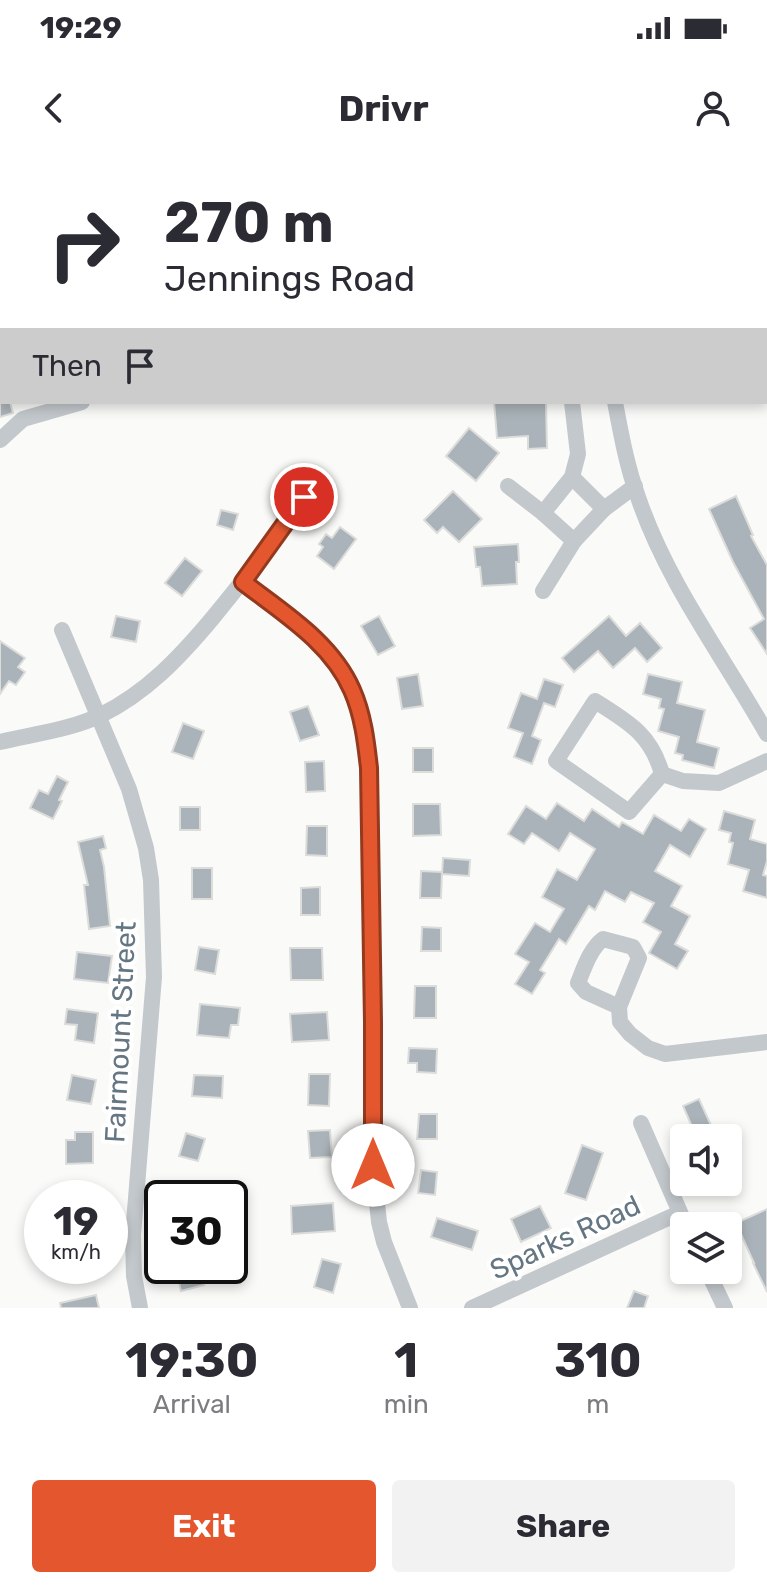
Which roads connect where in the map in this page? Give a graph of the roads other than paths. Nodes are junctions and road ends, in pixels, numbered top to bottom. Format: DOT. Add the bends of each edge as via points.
graph roads {
  1 [pos="75,404"];
  2 [pos="572,404"];
  3 [pos="615,404"];
  4 [pos="0,440"];
  5 [pos="572,477"];
  6 [pos="508,486"];
  7 [pos="635,486"];
  8 [pos="304,497"];
  9 [pos="604,509"];
  10 [pos="543,513"];
  11 [pos="574,541"];
  12 [pos="243,582"];
  13 [pos="543,591"];
  14 [pos="62,630"];
  15 [pos="98,717"];
  16 [pos="767,734"];
  17 [pos="0,742"];
  18 [pos="767,761"];
  19 [pos="662,774"];
  20 [pos="619,1007"];
  21 [pos="767,1042"];
  22 [pos="641,1123"];
  23 [pos="679,1212"];
  24 [pos="670,1224"];
  25 [pos="714,1284"];
  26 [pos="140,1308"];
  27 [pos="410,1308"];
  28 [pos="472,1308"];
  29 [pos="725,1308"];
  1 -- 4 [label="street" via="23,419"];
  2 -- 5 [label="street" via="578,454"];
  3 -- 7 [label="street"];
  5 -- 9 [label="street"];
  5 -- 10 [label="street"];
  6 -- 10 [label="street"];
  7 -- 9 [label="street"];
  7 -- 16 [label="street" via="685,599"];
  8 -- 12 [label="street"];
  9 -- 11 [label="street"];
  10 -- 11 [label="street"];
  11 -- 13 [label="street"];
  12 -- 15 [label="street" via="169,667"];
  12 -- 27 [label="street" via="333,658 352,691 365,732 374,1179 384,1242"];
  14 -- 15 [label="street, Fairmount Street"];
  15 -- 17 [label="street"];
  15 -- 26 [label="street, Fairmount Street" via="129,789 151,880 154,977 133,1235"];
  18 -- 19 [label="street" via="719,783"];
  19 -- 19 [label="street" via="651,745 595,701 556,761 629,812"];
  20 -- 21 [label="street" via="620,1022 630,1034 665,1054"];
  22 -- 23 [label="street"];
  24 -- 28 [label="street, Sparks Road"];
  25 -- 29 [label="street"];
}
